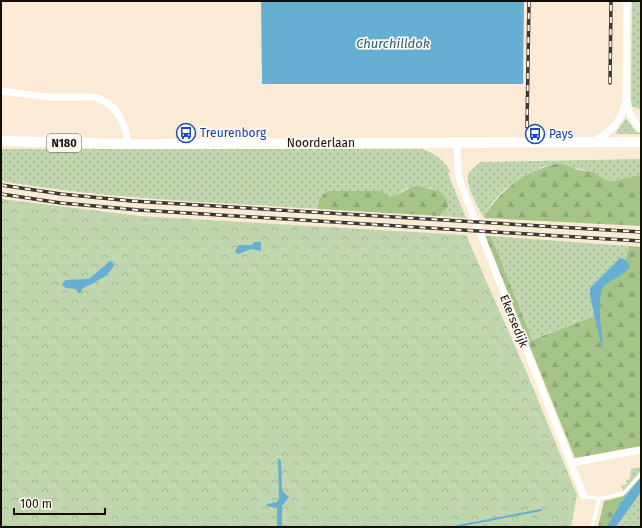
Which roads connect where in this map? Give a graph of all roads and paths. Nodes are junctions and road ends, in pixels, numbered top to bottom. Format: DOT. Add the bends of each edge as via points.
graph roads {
  1 [pos="627,1"];
  2 [pos="1,91"];
  3 [pos="626,97"];
  4 [pos="641,129"];
  5 [pos="1,141"];
  6 [pos="592,142"];
  7 [pos="641,142"];
  8 [pos="457,143"];
  9 [pos="128,144"];
  10 [pos="641,450"];
  11 [pos="571,463"];
  12 [pos="641,474"];
  13 [pos="584,496"];
  14 [pos="599,499"];
  15 [pos="592,527"];
  1 -- 3 [label="street"];
  2 -- 9 [label="street" via="34,96 101,99 117,111"];
  3 -- 4 [label="street" via="628,110"];
  3 -- 6 [label="street" via="624,110 614,127"];
  5 -- 9 [label="main road, Noorderlaan / N180"];
  6 -- 7 [label="main road, Noorderlaan / N180"];
  6 -- 8 [label="main road, Noorderlaan / N180"];
  8 -- 9 [label="main road, Noorderlaan / N180"];
  8 -- 11 [label="street, Ekersedijk" via="460,184"];
  10 -- 11 [label="street"];
  11 -- 13 [label="street, Ekersedijk"];
  12 -- 14 [label="lane" via="624,493"];
  13 -- 14 [label="lane"];
  14 -- 15 [label="lane"];
}
